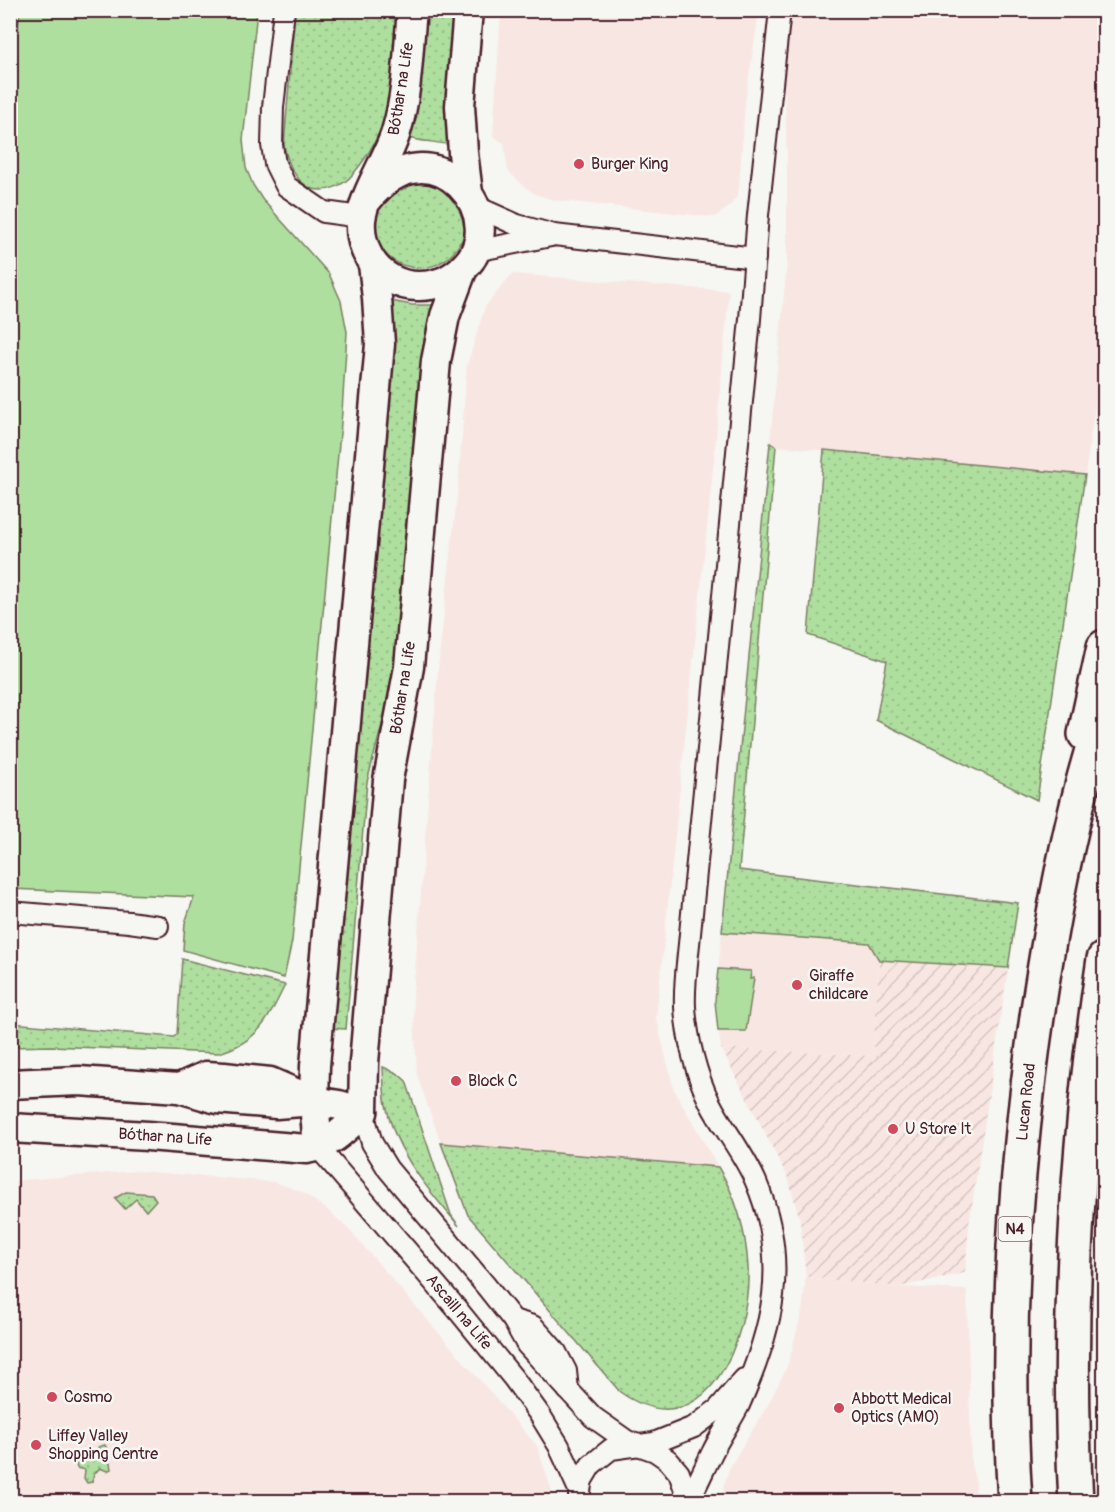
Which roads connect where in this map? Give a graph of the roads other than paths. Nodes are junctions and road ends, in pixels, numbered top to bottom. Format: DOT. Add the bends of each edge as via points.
graph roads {
  1 [pos="284,10"];
  2 [pos="412,10"];
  3 [pos="468,10"];
  4 [pos="780,10"];
  5 [pos="472,200"];
  6 [pos="365,208"];
  7 [pos="554,236"];
  8 [pos="755,258"];
  9 [pos="469,260"];
  10 [pos="373,264"];
  11 [pos="1104,647"];
  12 [pos="1104,711"];
  13 [pos="10,912"];
  14 [pos="158,926"];
  15 [pos="1046,958"];
  16 [pos="1104,958"];
  17 [pos="10,1084"];
  18 [pos="314,1101"];
  19 [pos="363,1112"];
  20 [pos="10,1128"];
  21 [pos="318,1147"];
  22 [pos="755,1365"];
  23 [pos="637,1446"];
  24 [pos="579,1497"];
  25 [pos="687,1502"];
  26 [pos="1015,1502"];
  27 [pos="1076,1502"];
  1 -- 6 [label="street" via="273,107 275,164 286,186 324,213"];
  2 -- 6 [label="street, Bóthar na Life" via="396,132"];
  3 -- 5 [label="street, Bóthar na Life" via="460,106"];
  4 -- 8 [label="street"];
  5 -- 6 [label="street" via="458,182 444,173 428,168 411,169 380,183"];
  5 -- 7 [label="street" via="517,225"];
  5 -- 9 [label="street, Bóthar na Life" via="479,229"];
  6 -- 10 [label="street, Bóthar na Life" via="361,234"];
  7 -- 8 [label="street"];
  7 -- 9 [label="street"];
  8 -- 22 [label="street" via="685,1006 698,1072 710,1104 756,1183 773,1246 771,1313"];
  9 -- 10 [label="street" via="450,279 416,287 384,275"];
  9 -- 19 [label="street, Bóthar na Life" via="445,316 436,361 409,667 388,780 363,1063"];
  10 -- 18 [label="street, Bóthar na Life" via="380,344"];
  11 -- 15 [label="highway" via="1069,794"];
  12 -- 15 [label="highway, Lucan Road / N4" via="1067,844"];
  13 -- 14 [label="street"];
  15 -- 26 [label="highway, Lucan Road / N4" via="1024,1116 1016,1211 1011,1381"];
  16 -- 27 [label="highway" via="1088,1080 1076,1224 1072,1395"];
  17 -- 18 [label="street" via="79,1081 180,1088 217,1099 276,1104"];
  18 -- 19 [label="street"];
  18 -- 21 [label="street, Bóthar na Life"];
  19 -- 21 [label="street"];
  19 -- 23 [label="street" via="372,1143 388,1169 513,1320 533,1326 556,1352 566,1371 568,1390 593,1416"];
  20 -- 21 [label="street, Bóthar na Life" via="295,1149"];
  21 -- 24 [label="street, Ascaill na Life" via="514,1379 554,1438"];
  22 -- 23 [label="street" via="718,1410 694,1427"];
  22 -- 25 [label="street" via="738,1407"];
  23 -- 24 [label="street" via="611,1449 591,1465"];
  23 -- 25 [label="street" via="668,1460 679,1473"];
}
